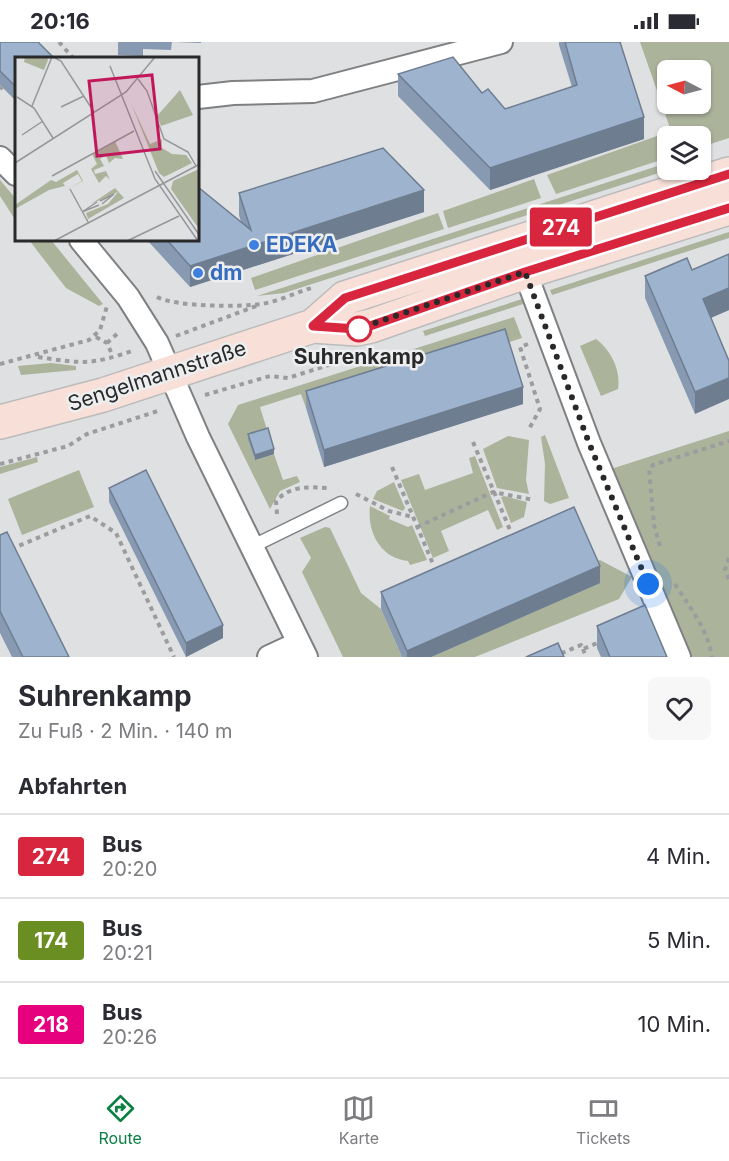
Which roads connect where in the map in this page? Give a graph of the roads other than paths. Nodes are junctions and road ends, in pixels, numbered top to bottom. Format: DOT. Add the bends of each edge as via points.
graph roads {
  1 [pos="501,42"];
  2 [pos="200,97"];
  3 [pos="0,158"];
  4 [pos="15,173"];
  5 [pos="729,174"];
  6 [pos="729,208"];
  7 [pos="83,242"];
  8 [pos="525,272"];
  9 [pos="313,326"];
  10 [pos="171,373"];
  11 [pos="0,423"];
  12 [pos="341,503"];
  13 [pos="253,546"];
  14 [pos="303,650"];
  15 [pos="269,657"];
  16 [pos="679,657"];
  1 -- 2 [label="street" via="313,91"];
  3 -- 4 [label="street"];
  5 -- 9 [label="main road, Sengelmannstraße" via="345,298"];
  6 -- 8 [label="main road, Sengelmannstraße"];
  7 -- 10 [label="street" via="140,313"];
  8 -- 9 [label="main road, Sengelmannstraße" via="364,327"];
  8 -- 16 [label="street" via="589,443"];
  9 -- 10 [label="main road, Sengelmannstraße"];
  10 -- 11 [label="main road, Sengelmannstraße"];
  10 -- 13 [label="street"];
  12 -- 13 [label="lane"];
  13 -- 14 [label="street"];
  14 -- 15 [label="street"];
}
